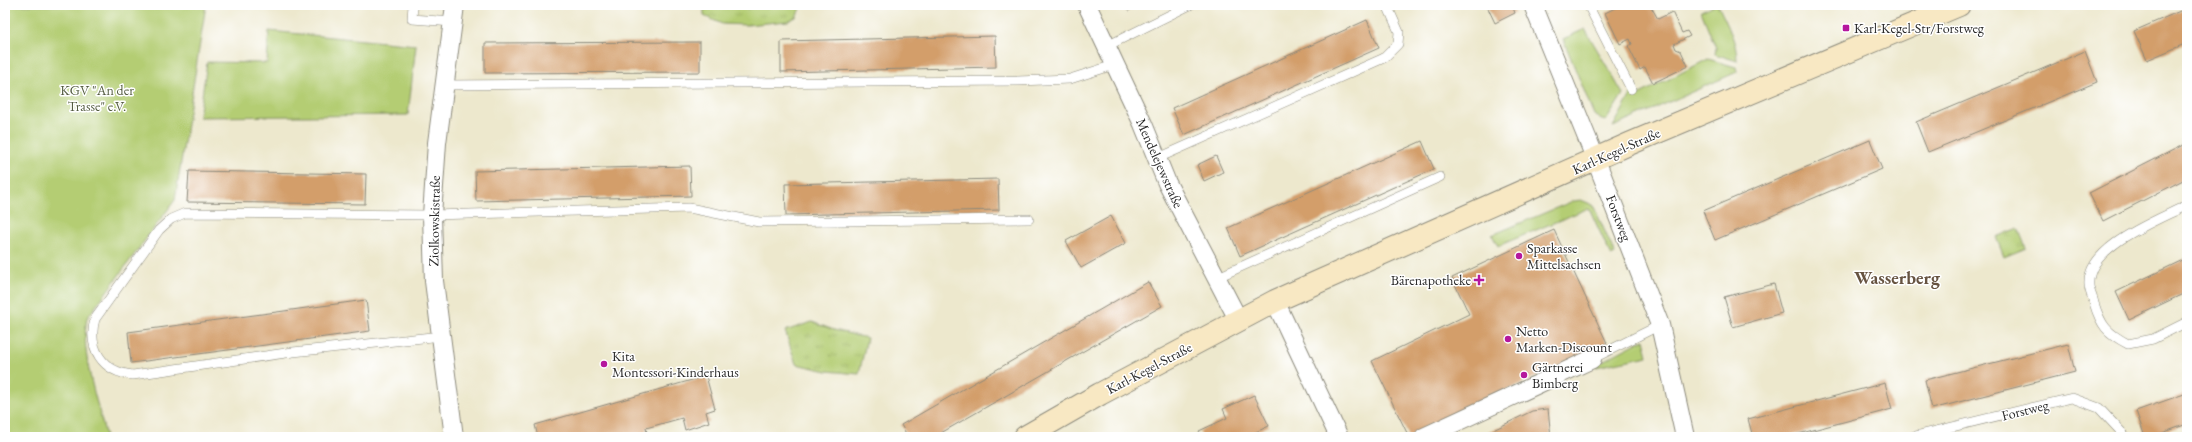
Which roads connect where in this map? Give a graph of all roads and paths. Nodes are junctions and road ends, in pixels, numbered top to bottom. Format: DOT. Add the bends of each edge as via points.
graph roads {
  1 [pos="413,5"];
  2 [pos="1087,5"];
  3 [pos="1190,5"];
  4 [pos="1387,5"];
  5 [pos="1533,5"];
  6 [pos="1588,5"];
  7 [pos="1959,5"];
  8 [pos="454,14"];
  9 [pos="1106,46"];
  10 [pos="1114,65"];
  11 [pos="444,85"];
  12 [pos="1631,89"];
  13 [pos="1156,159"];
  14 [pos="1596,160"];
  15 [pos="1440,177"];
  16 [pos="2187,205"];
  17 [pos="432,215"];
  18 [pos="1029,219"];
  19 [pos="1216,278"];
  20 [pos="1274,301"];
  21 [pos="1238,319"];
  22 [pos="2187,322"];
  23 [pos="1660,325"];
  24 [pos="441,336"];
  25 [pos="1592,359"];
  26 [pos="454,437"];
  27 [pos="1025,437"];
  28 [pos="1339,437"];
  29 [pos="1424,437"];
  30 [pos="1685,437"];
  31 [pos="1911,437"];
  32 [pos="2126,437"];
  1 -- 8 [label="lane" via="412,19"];
  2 -- 9 [label="street, Mendelejewstraße"];
  3 -- 9 [label="lane"];
  4 -- 13 [label="lane" via="1399,32 1398,44 1384,58"];
  5 -- 14 [label="street, Forstweg"];
  6 -- 12 [label="lane"];
  7 -- 14 [label="street, Karl-Kegel-Straße"];
  8 -- 11 [label="street, Ziolkowskistraße"];
  9 -- 10 [label="street, Mendelejewstraße"];
  10 -- 11 [label="lane" via="1070,79 1018,81"];
  10 -- 13 [label="street, Mendelejewstraße"];
  11 -- 17 [label="street, Ziolkowskistraße"];
  13 -- 19 [label="street, Mendelejewstraße"];
  14 -- 20 [label="street, Karl-Kegel-Straße"];
  14 -- 23 [label="street, Forstweg"];
  15 -- 19 [label="lane"];
  16 -- 22 [label="lane" via="2114,242 2099,258 2089,284 2098,316 2110,334 2128,344 2153,339"];
  17 -- 18 [label="lane" via="689,208 759,222"];
  17 -- 24 [label="street, Ziolkowskistraße" via="434,281"];
  17 -- 24 [label="lane" via="206,212 176,215 159,230 99,313 91,336 106,365 124,374 133,375 293,352"];
  19 -- 21 [label="street, Mendelejewstraße"];
  20 -- 21 [label="street, Karl-Kegel-Straße"];
  20 -- 28 [label="street"];
  21 -- 27 [label="street, Karl-Kegel-Straße"];
  23 -- 25 [label="lane"];
  23 -- 30 [label="street, Forstweg"];
  24 -- 26 [label="street, Ziolkowskistraße"];
  25 -- 29 [label="street"];
  31 -- 32 [label="lane, Forstweg" via="2072,398 2099,408"];
}
